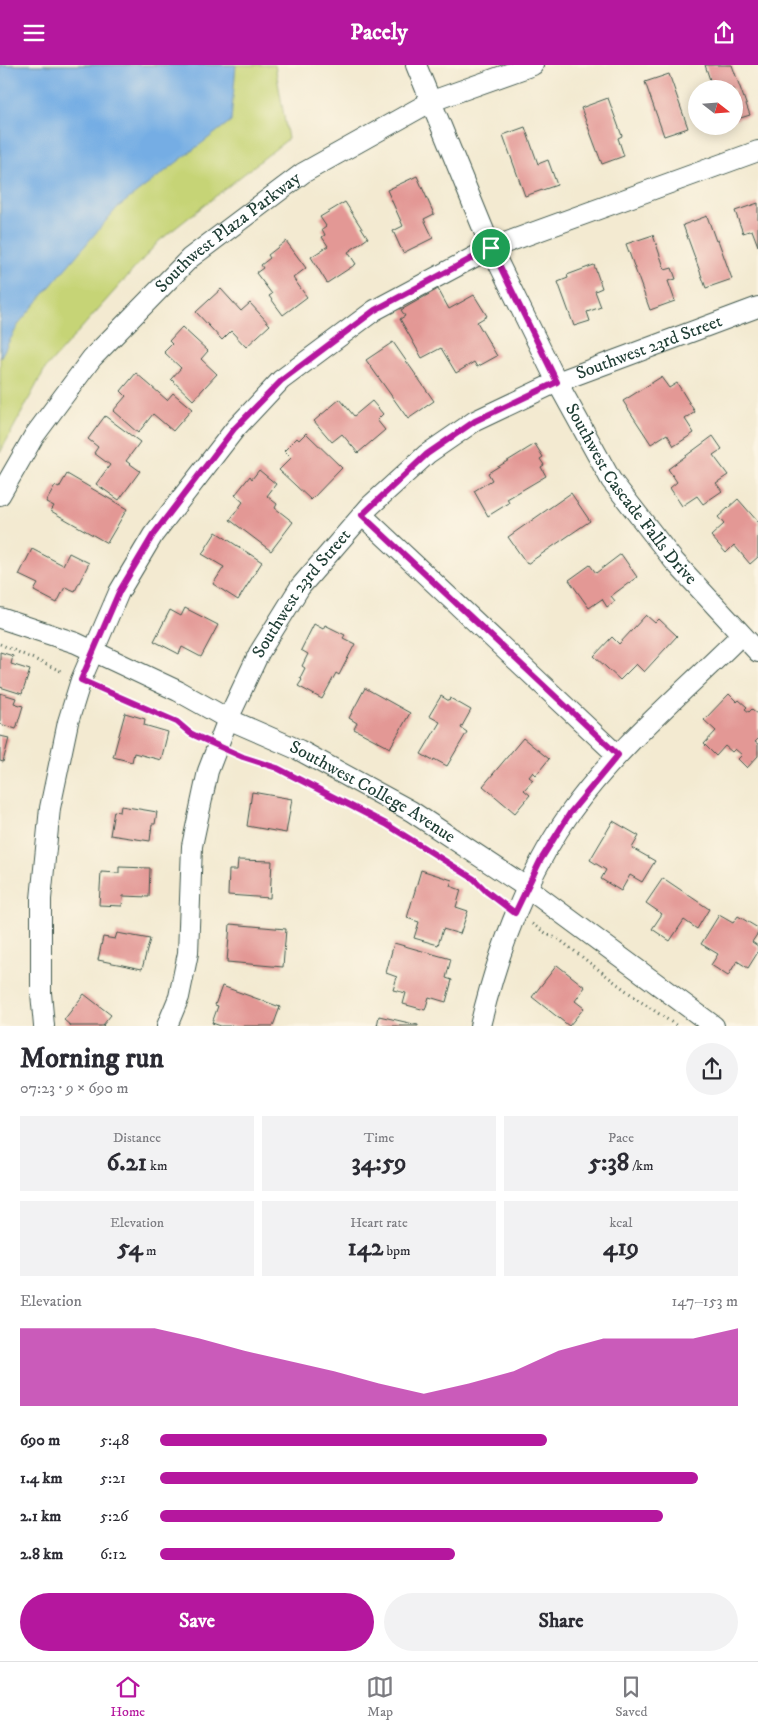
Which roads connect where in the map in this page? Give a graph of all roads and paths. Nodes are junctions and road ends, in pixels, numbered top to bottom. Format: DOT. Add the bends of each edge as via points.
graph roads {
  1 [pos="416,65"];
  2 [pos="533,65"];
  3 [pos="432,101"];
  4 [pos="758,151"];
  5 [pos="491,248"];
  6 [pos="758,307"];
  7 [pos="557,382"];
  8 [pos="0,495"];
  9 [pos="362,515"];
  10 [pos="0,618"];
  11 [pos="741,635"];
  12 [pos="0,644"];
  13 [pos="94,651"];
  14 [pos="758,652"];
  15 [pos="81,680"];
  16 [pos="228,719"];
  17 [pos="218,745"];
  18 [pos="618,755"];
  19 [pos="526,887"];
  20 [pos="515,913"];
  21 [pos="44,1026"];
  22 [pos="167,1026"];
  23 [pos="480,1026"];
  24 [pos="676,1026"];
  25 [pos="714,1026"];
  1 -- 3 [label="street, Southwest Cascade Falls Drive"];
  2 -- 3 [label="street, Southwest Plaza Parkway"];
  3 -- 5 [label="street, Southwest Cascade Falls Drive"];
  3 -- 8 [label="street, Southwest Plaza Parkway" via="303,173 190,258 92,358 34,436"];
  4 -- 5 [label="street"];
  5 -- 7 [label="street, Southwest Cascade Falls Drive"];
  5 -- 13 [label="street" via="375,310 282,380 234,429 153,535 119,592"];
  6 -- 7 [label="street, Southwest 23rd Street"];
  7 -- 9 [label="street, Southwest 23rd Street" via="475,421 427,454"];
  7 -- 11 [label="street, Southwest Cascade Falls Drive" via="611,480 674,561"];
  9 -- 16 [label="street, Southwest 23rd Street" via="300,587 259,653"];
  9 -- 18 [label="street"];
  10 -- 13 [label="street, Southwest College Avenue"];
  11 -- 14 [label="street, Southwest Cascade Falls Drive"];
  11 -- 18 [label="street"];
  12 -- 15 [label="path"];
  13 -- 15 [label="street"];
  13 -- 16 [label="street, Southwest College Avenue"];
  15 -- 17 [label="path" via="177,722 190,733"];
  15 -- 21 [label="street" via="68,722 50,808 41,899 40,993"];
  16 -- 17 [label="street, Southwest 23rd Street"];
  16 -- 19 [label="street, Southwest College Avenue" via="299,750 412,811"];
  17 -- 20 [label="path" via="277,768 386,824 474,879"];
  17 -- 22 [label="street, Southwest 23rd Street" via="208,771 192,846 188,953 180,997"];
  18 -- 19 [label="street" via="570,813"];
  19 -- 20 [label="street"];
  19 -- 25 [label="street, Southwest College Avenue"];
  20 -- 23 [label="street" via="497,962"];
  20 -- 24 [label="path" via="560,940"];
}
